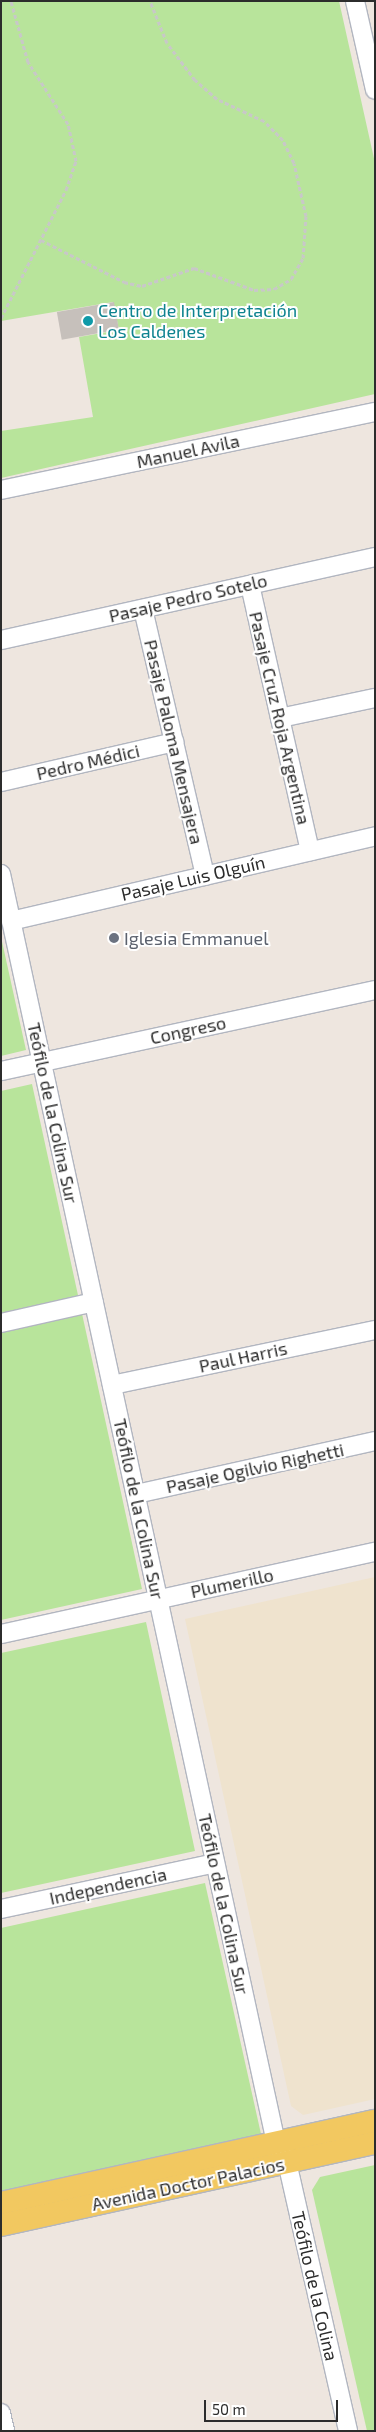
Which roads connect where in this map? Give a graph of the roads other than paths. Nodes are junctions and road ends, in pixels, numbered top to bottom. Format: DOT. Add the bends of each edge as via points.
graph roads {
  1 [pos="355,1"];
  2 [pos="375,90"];
  3 [pos="375,412"];
  4 [pos="1,490"];
  5 [pos="375,556"];
  6 [pos="250,585"];
  7 [pos="143,609"];
  8 [pos="1,640"];
  9 [pos="375,698"];
  10 [pos="280,718"];
  11 [pos="174,742"];
  12 [pos="1,782"];
  13 [pos="375,836"];
  14 [pos="310,851"];
  15 [pos="1,874"];
  16 [pos="205,876"];
  17 [pos="12,921"];
  18 [pos="375,990"];
  19 [pos="42,1062"];
  20 [pos="1,1071"];
  21 [pos="94,1302"];
  22 [pos="1,1323"];
  23 [pos="375,1330"];
  24 [pos="112,1385"];
  25 [pos="375,1441"];
  26 [pos="136,1494"];
  27 [pos="375,1552"];
  28 [pos="158,1599"];
  29 [pos="1,1634"];
  30 [pos="215,1862"];
  31 [pos="1,1909"];
  32 [pos="375,2121"];
  33 [pos="375,2143"];
  34 [pos="282,2152"];
  35 [pos="1,2203"];
  36 [pos="1,2225"];
  37 [pos="1,2413"];
  38 [pos="5,2431"];
  39 [pos="348,2431"];
  1 -- 2 [label="street"];
  3 -- 4 [label="street, Manuel Avila"];
  5 -- 6 [label="street, Pasaje Pedro Sotelo"];
  6 -- 7 [label="street, Pasaje Pedro Sotelo"];
  6 -- 10 [label="street, Pasaje Cruz Roja Argentina"];
  7 -- 8 [label="street, Pasaje Pedro Sotelo"];
  7 -- 11 [label="street, Pasaje Paloma Mensajera"];
  9 -- 10 [label="street"];
  10 -- 14 [label="street, Pasaje Cruz Roja Argentina"];
  11 -- 12 [label="street, Pedro Médici"];
  11 -- 16 [label="street, Pasaje Paloma Mensajera"];
  13 -- 14 [label="street, Pasaje Luis Olguín"];
  14 -- 16 [label="street, Pasaje Luis Olguín"];
  15 -- 17 [label="street, Teófilo de la Colina Sur"];
  16 -- 17 [label="street, Pasaje Luis Olguín"];
  17 -- 19 [label="street, Teófilo de la Colina Sur"];
  18 -- 19 [label="street, Congreso"];
  19 -- 20 [label="street, Congreso"];
  19 -- 21 [label="street, Teófilo de la Colina Sur"];
  21 -- 22 [label="street"];
  21 -- 24 [label="street, Teófilo de la Colina Sur"];
  23 -- 24 [label="street, Paul Harris"];
  24 -- 26 [label="street, Teófilo de la Colina Sur"];
  25 -- 26 [label="street, Pasaje Ogilvio Righetti"];
  26 -- 28 [label="street, Teófilo de la Colina Sur"];
  27 -- 28 [label="street, Plumerillo"];
  28 -- 29 [label="street, Plumerillo"];
  28 -- 30 [label="street, Teófilo de la Colina Sur"];
  30 -- 31 [label="street, Independencia"];
  30 -- 34 [label="street, Teófilo de la Colina Sur"];
  32 -- 34 [label="main road, Avenida Doctor Palacios"];
  33 -- 34 [label="main road, Avenida Doctor Palacios"];
  34 -- 35 [label="main road, Avenida Doctor Palacios"];
  34 -- 36 [label="main road, Avenida Doctor Palacios"];
  34 -- 39 [label="street, Teófilo de la Colina"];
  37 -- 38 [label="street"];
}
